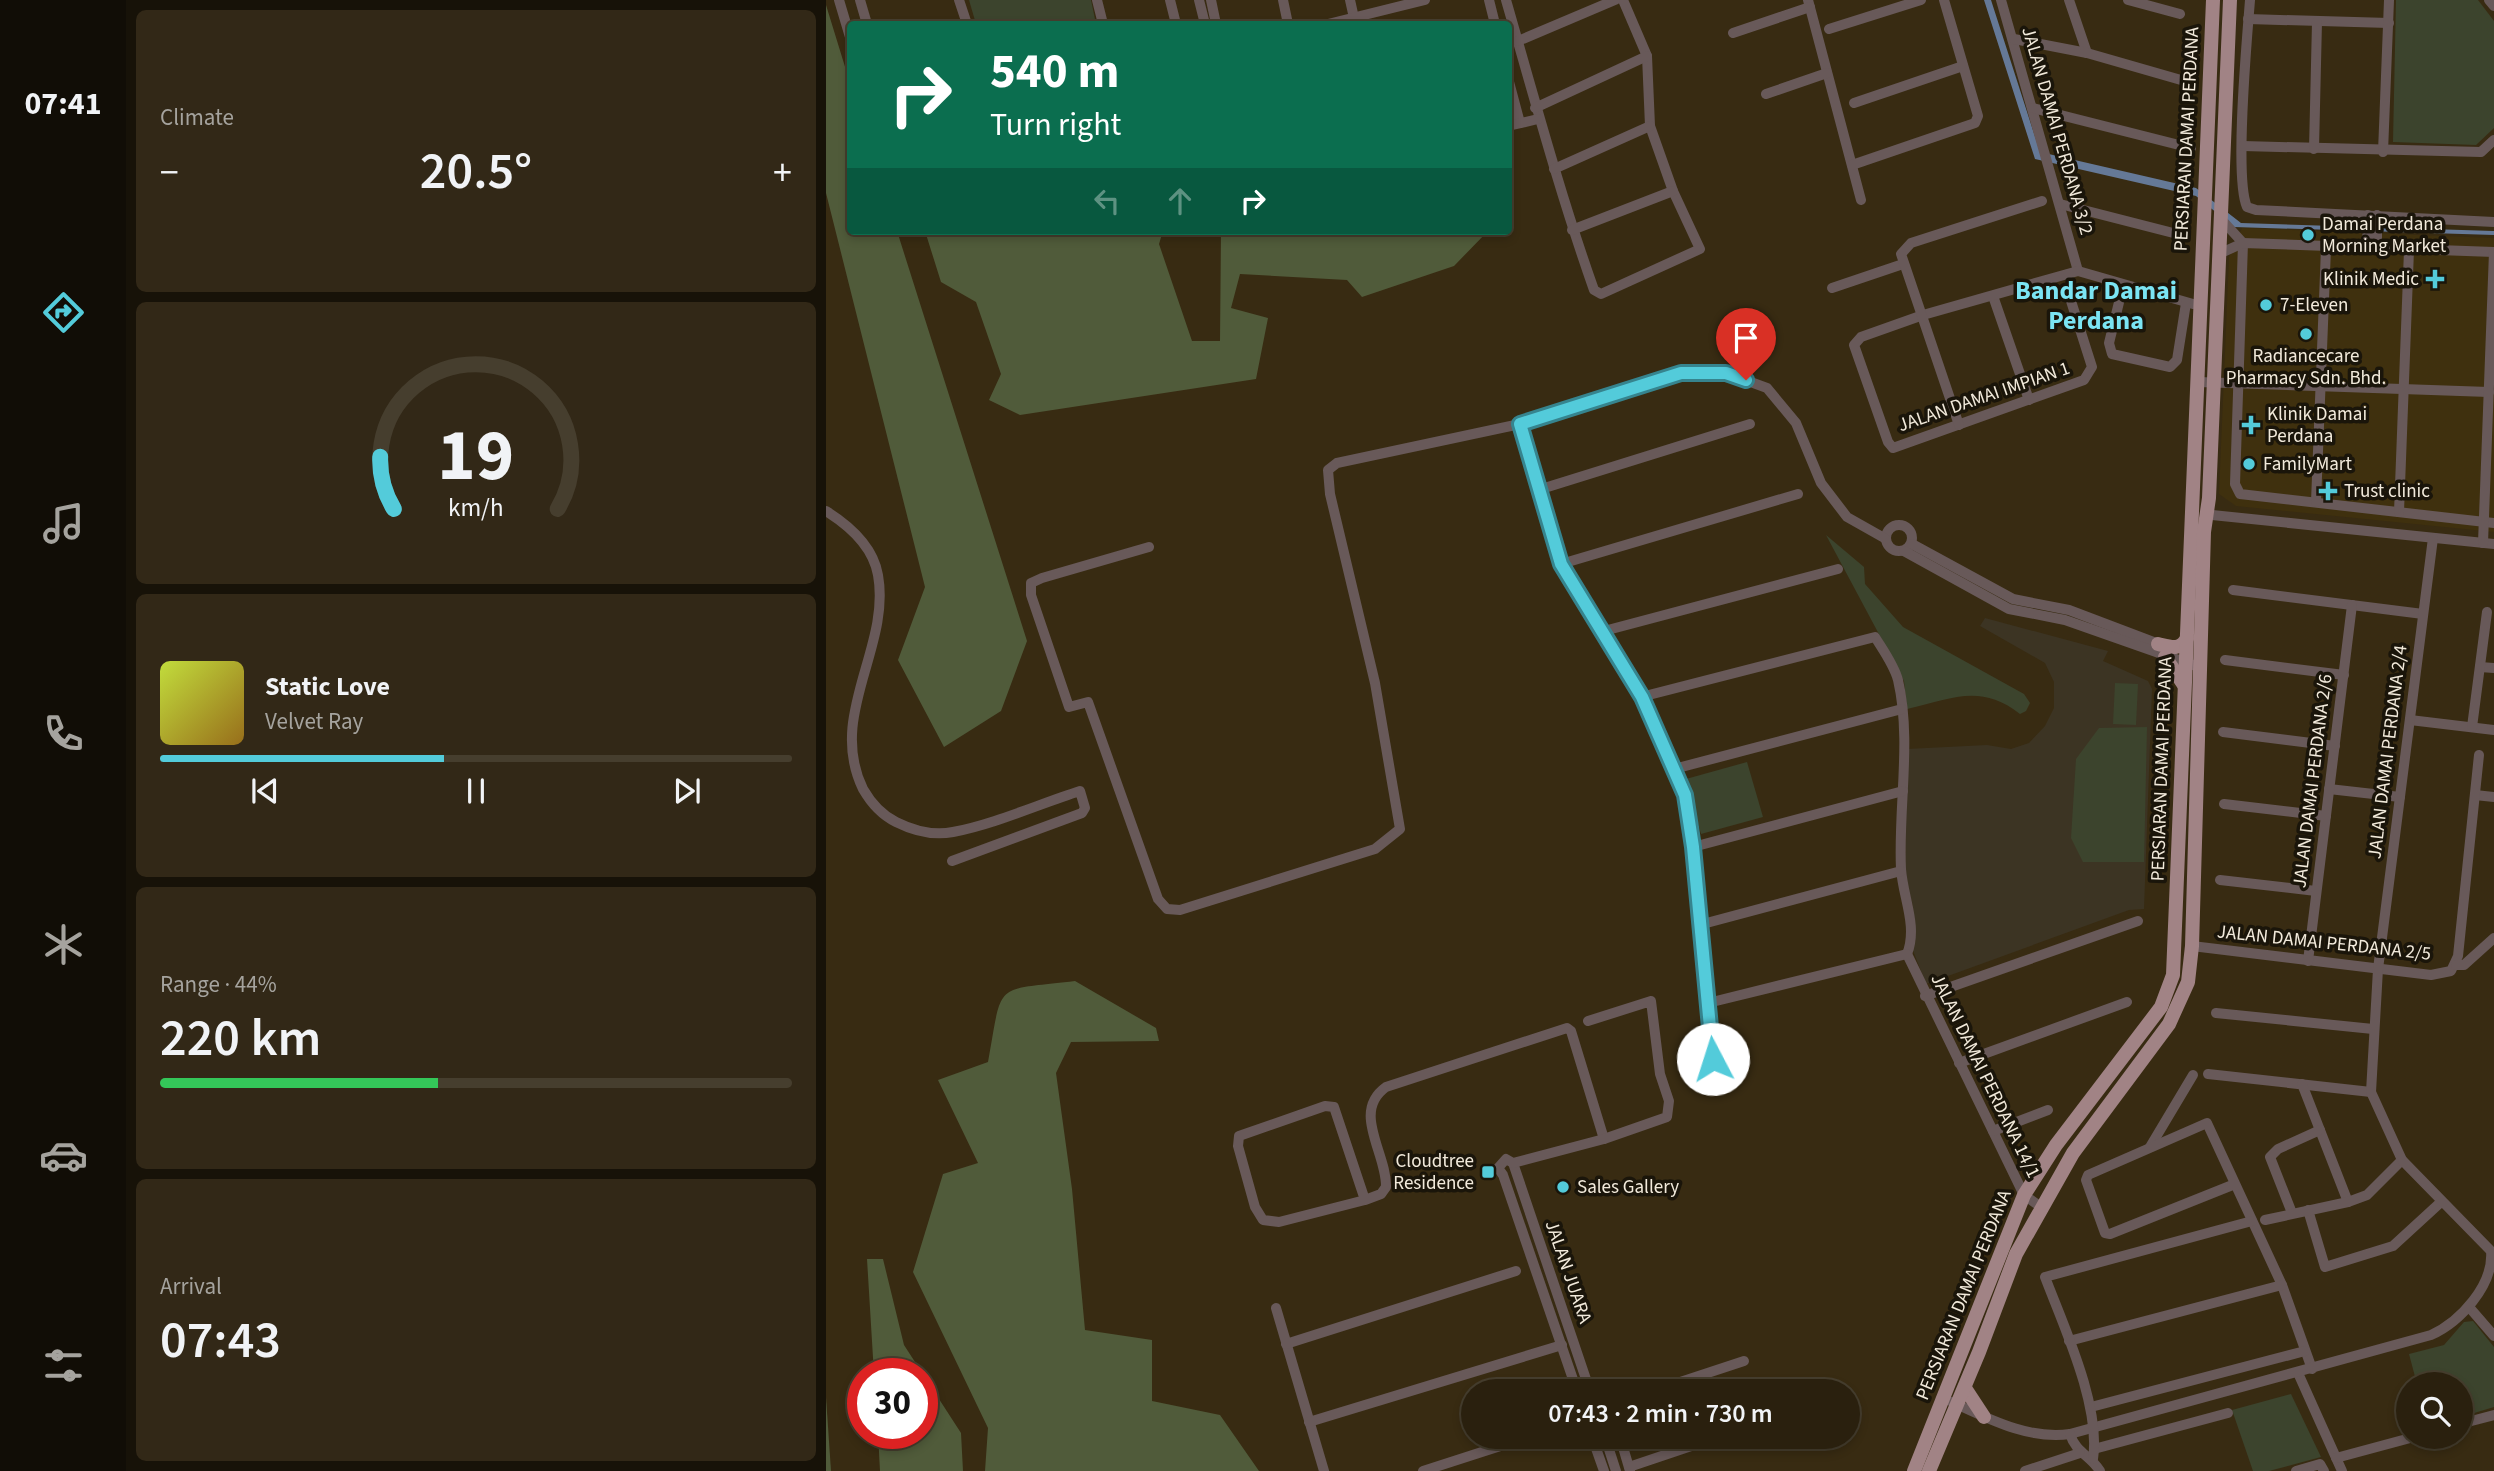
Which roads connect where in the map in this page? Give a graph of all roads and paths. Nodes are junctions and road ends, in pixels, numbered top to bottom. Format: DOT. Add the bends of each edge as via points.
graph roads {
  1 [pos="839,0"];
  2 [pos="860,0"];
  3 [pos="959,0"];
  4 [pos="1097,0"];
  5 [pos="1170,0"];
  6 [pos="1199,0"];
  7 [pos="1210,0"];
  8 [pos="1283,0"];
  9 [pos="1350,0"];
  10 [pos="1489,0"];
  11 [pos="1506,0"];
  12 [pos="1615,0"];
  13 [pos="1623,0"];
  14 [pos="1921,0"];
  15 [pos="1944,0"];
  16 [pos="2001,0"];
  17 [pos="2069,0"];
  18 [pos="2128,0"];
  19 [pos="2213,0"];
  20 [pos="2230,0"];
  21 [pos="2250,0"];
  22 [pos="2389,0"];
  23 [pos="2488,0"];
  24 [pos="1420,1"];
  25 [pos="1809,4"];
  26 [pos="2494,6"];
  27 [pos="2180,14"];
  28 [pos="1354,18"];
  29 [pos="2248,19"];
  30 [pos="866,21"];
  31 [pos="966,21"];
  32 [pos="1102,21"];
  33 [pos="1174,21"];
  34 [pos="1204,21"];
  35 [pos="1215,21"];
  36 [pos="1287,21"];
  37 [pos="1341,21"];
  38 [pos="1494,21"];
  39 [pos="2317,22"];
  40 [pos="2389,23"];
  41 [pos="847,27"];
  42 [pos="1829,29"];
  43 [pos="1733,33"];
  44 [pos="2014,39"];
  45 [pos="1518,41"];
  46 [pos="2087,53"];
  47 [pos="1647,57"];
  48 [pos="1964,66"];
  49 [pos="1827,73"];
  50 [pos="2180,80"];
  51 [pos="1766,94"];
  52 [pos="1854,103"];
  53 [pos="2033,108"];
  54 [pos="1536,114"];
  55 [pos="1514,125"];
  56 [pos="1650,126"];
  57 [pos="2494,140"];
  58 [pos="2243,146"];
  59 [pos="2191,148"];
  60 [pos="2314,149"];
  61 [pos="2384,152"];
  62 [pos="1852,165"];
  63 [pos="1554,169"];
  64 [pos="1673,191"];
  65 [pos="1861,200"];
  66 [pos="2042,201"];
  67 [pos="2060,204"];
  68 [pos="2221,220"];
  69 [pos="2494,222"];
  70 [pos="2372,223"];
  71 [pos="1573,230"];
  72 [pos="2185,236"];
  73 [pos="2243,243"];
  74 [pos="2326,248"];
  75 [pos="2372,249"];
  76 [pos="2409,250"];
  77 [pos="2221,253"];
  78 [pos="2494,253"];
  79 [pos="1902,259"];
  80 [pos="2078,271"];
  81 [pos="2123,286"];
  82 [pos="1832,288"];
  83 [pos="1993,296"];
  84 [pos="2071,301"];
  85 [pos="2193,304"];
  86 [pos="1923,315"];
  87 [pos="2198,382"];
  88 [pos="2215,382"];
  89 [pos="2237,383"];
  90 [pos="2321,386"];
  91 [pos="2404,389"];
  92 [pos="2488,392"];
  93 [pos="2029,400"];
  94 [pos="1520,424"];
  95 [pos="1750,424"];
  96 [pos="1959,425"];
  97 [pos="2490,473"];
  98 [pos="1538,491"];
  99 [pos="1798,494"];
  100 [pos="2209,498"];
  101 [pos="2316,502"];
  102 [pos="826,511"];
  103 [pos="2399,512"];
  104 [pos="2212,515"];
  105 [pos="2489,522"];
  106 [pos="1888,534"];
  107 [pos="2433,538"];
  108 [pos="2488,544"];
  109 [pos="1149,547"];
  110 [pos="1908,548"];
  111 [pos="1561,564"];
  112 [pos="1838,569"];
  113 [pos="2233,590"];
  114 [pos="2352,605"];
  115 [pos="2487,612"];
  116 [pos="2423,614"];
  117 [pos="1604,631"];
  118 [pos="2187,638"];
  119 [pos="2162,651"];
  120 [pos="2225,660"];
  121 [pos="2194,664"];
  122 [pos="2480,667"];
  123 [pos="2494,668"];
  124 [pos="2344,675"];
  125 [pos="2185,686"];
  126 [pos="1642,697"];
  127 [pos="1902,709"];
  128 [pos="2410,720"];
  129 [pos="2472,727"];
  130 [pos="2494,730"];
  131 [pos="2223,732"];
  132 [pos="2335,746"];
  133 [pos="2479,755"];
  134 [pos="1674,769"];
  135 [pos="2329,789"];
  136 [pos="1903,791"];
  137 [pos="2474,795"];
  138 [pos="2400,797"];
  139 [pos="2494,797"];
  140 [pos="2224,804"];
  141 [pos="2326,816"];
  142 [pos="1693,847"];
  143 [pos="952,861"];
  144 [pos="1901,871"];
  145 [pos="2220,880"];
  146 [pos="2316,891"];
  147 [pos="2138,921"];
  148 [pos="1699,925"];
  149 [pos="2494,938"];
  150 [pos="2192,946"];
  151 [pos="1907,954"];
  152 [pos="2308,961"];
  153 [pos="2454,968"];
  154 [pos="2378,970"];
  155 [pos="1925,996"];
  156 [pos="2127,1002"];
  157 [pos="1708,1003"];
  158 [pos="2216,1013"];
  159 [pos="1588,1021"];
  160 [pos="2149,1023"];
  161 [pos="2373,1029"];
  162 [pos="2160,1037"];
  163 [pos="1713,1059"];
  164 [pos="1959,1063"];
  165 [pos="2208,1074"];
  166 [pos="2193,1075"];
  167 [pos="2302,1084"];
  168 [pos="2371,1092"];
  169 [pos="2048,1110"];
  170 [pos="2320,1130"];
  171 [pos="1993,1131"];
  172 [pos="1604,1139"];
  173 [pos="2150,1147"];
  174 [pos="2402,1160"];
  175 [pos="1513,1163"];
  176 [pos="2235,1184"];
  177 [pos="2024,1195"];
  178 [pos="1365,1200"];
  179 [pos="2348,1202"];
  180 [pos="2441,1202"];
  181 [pos="2041,1207"];
  182 [pos="2308,1210"];
  183 [pos="2292,1213"];
  184 [pos="2265,1220"];
  185 [pos="2252,1221"];
  186 [pos="1516,1271"];
  187 [pos="2281,1285"];
  188 [pos="2469,1307"];
  189 [pos="1276,1308"];
  190 [pos="2494,1336"];
  191 [pos="2069,1341"];
  192 [pos="1286,1344"];
  193 [pos="1562,1345"];
  194 [pos="2305,1351"];
  195 [pos="1744,1361"];
  196 [pos="2312,1369"];
  197 [pos="2298,1373"];
  198 [pos="1573,1379"];
  199 [pos="1586,1379"];
  200 [pos="1689,1379"];
  201 [pos="1965,1388"];
  202 [pos="1952,1401"];
  203 [pos="2091,1407"];
  204 [pos="2228,1413"];
  205 [pos="2494,1415"];
  206 [pos="1984,1417"];
  207 [pos="1951,1420"];
  208 [pos="2473,1421"];
  209 [pos="1309,1422"];
  210 [pos="2092,1427"];
  211 [pos="2070,1434"];
  212 [pos="2396,1442"];
  213 [pos="1491,1449"];
  214 [pos="1596,1449"];
  215 [pos="1609,1449"];
  216 [pos="1624,1449"];
  217 [pos="1685,1449"];
  218 [pos="2080,1453"];
  219 [pos="2093,1454"];
  220 [pos="2336,1458"];
  221 [pos="2322,1467"];
  222 [pos="1630,1469"];
  223 [pos="1324,1471"];
  224 [pos="1423,1471"];
  225 [pos="1604,1471"];
  226 [pos="1616,1471"];
  227 [pos="1914,1471"];
  228 [pos="1929,1471"];
  229 [pos="2025,1471"];
  230 [pos="2101,1471"];
  231 [pos="2297,1471"];
  232 [pos="2342,1471"];
  1 -- 41 [label="street"];
  2 -- 30 [label="street"];
  3 -- 31 [label="street"];
  4 -- 32 [label="street"];
  5 -- 33 [label="street"];
  6 -- 34 [label="street"];
  7 -- 35 [label="street"];
  8 -- 36 [label="street"];
  9 -- 28 [label="street"];
  10 -- 38 [label="street"];
  11 -- 45 [label="street"];
  12 -- 45 [label="street"];
  13 -- 47 [label="street"];
  14 -- 42 [label="street"];
  15 -- 48 [label="street"];
  16 -- 44 [label="street, JALAN DAMAI PERDANA 3/2"];
  17 -- 46 [label="street"];
  18 -- 27 [label="street"];
  19 -- 85 [label="main road, PERSIARAN DAMAI PERDANA"];
  20 -- 68 [label="main road, PERSIARAN DAMAI PERDANA"];
  21 -- 29 [label="street"];
  22 -- 40 [label="street"];
  23 -- 26 [label="street"];
  24 -- 28 [label="street"];
  25 -- 43 [label="street"];
  25 -- 49 [label="street"];
  28 -- 37 [label="street"];
  29 -- 39 [label="street"];
  29 -- 58 [label="street"];
  39 -- 40 [label="street"];
  39 -- 60 [label="street"];
  40 -- 61 [label="street"];
  44 -- 46 [label="street"];
  44 -- 53 [label="street, JALAN DAMAI PERDANA 3/2"];
  45 -- 54 [label="street"];
  46 -- 50 [label="street"];
  47 -- 54 [label="street"];
  47 -- 56 [label="street"];
  48 -- 52 [label="street"];
  48 -- 62 [label="street" via="1978,116 1975,123"];
  49 -- 51 [label="street"];
  49 -- 62 [label="street"];
  53 -- 59 [label="street"];
  53 -- 67 [label="street, JALAN DAMAI PERDANA 3/2"];
  54 -- 55 [label="street"];
  54 -- 63 [label="street"];
  56 -- 63 [label="street"];
  56 -- 64 [label="street"];
  57 -- 61 [label="street" via="2481,152"];
  58 -- 60 [label="street"];
  58 -- 70 [label="street" via="2247,207"];
  60 -- 61 [label="street"];
  62 -- 65 [label="street"];
  63 -- 71 [label="street"];
  64 -- 71 [label="street"];
  64 -- 71 [label="street" via="1700,249 1607,292 1596,292"];
  66 -- 79 [label="street" via="1911,243"];
  67 -- 72 [label="street"];
  67 -- 80 [label="street, JALAN DAMAI PERDANA 3/2"];
  68 -- 73 [label="street"];
  68 -- 77 [label="main road, PERSIARAN DAMAI PERDANA"];
  69 -- 70 [label="street"];
  70 -- 75 [label="street"];
  73 -- 74 [label="street"];
  73 -- 77 [label="street"];
  73 -- 89 [label="street"];
  74 -- 75 [label="street"];
  74 -- 90 [label="street"];
  75 -- 76 [label="street"];
  76 -- 78 [label="street"];
  76 -- 91 [label="street"];
  77 -- 88 [label="main road, PERSIARAN DAMAI PERDANA"];
  78 -- 92 [label="street"];
  79 -- 82 [label="street"];
  79 -- 86 [label="street"];
  80 -- 81 [label="street"];
  80 -- 83 [label="street"];
  81 -- 85 [label="street"];
  81 -- 85 [label="street" via="2109,343 2112,354 2170,367 2177,360"];
  83 -- 86 [label="street"];
  83 -- 93 [label="street"];
  84 -- 93 [label="street, JALAN DAMAI IMPIAN 1" via="2091,375"];
  85 -- 87 [label="main road, PERSIARAN DAMAI PERDANA"];
  86 -- 96 [label="street"];
  86 -- 96 [label="street, JALAN DAMAI IMPIAN 1" via="1861,337 1854,345 1893,448"];
  87 -- 88 [label="street"];
  87 -- 118 [label="main road, PERSIARAN DAMAI PERDANA"];
  88 -- 89 [label="street"];
  88 -- 100 [label="main road, PERSIARAN DAMAI PERDANA"];
  89 -- 90 [label="street"];
  89 -- 101 [label="street" via="2235,484 2240,494"];
  90 -- 91 [label="street"];
  90 -- 101 [label="street"];
  91 -- 92 [label="street"];
  91 -- 103 [label="street"];
  92 -- 97 [label="street"];
  93 -- 96 [label="street, JALAN DAMAI IMPIAN 1"];
  94 -- 98 [label="street"];
  94 -- 106 [label="street" via="1681,373 1726,373 1767,388 1796,423 1821,483 1847,517"];
  94 -- 109 [label="street" via="1352,459 1328,470 1376,683 1400,829 1375,849 1180,910 1167,909 1158,899 1088,702 1069,708 1031,595 1031,583 1042,578"];
  95 -- 98 [label="street"];
  97 -- 105 [label="street"];
  98 -- 111 [label="street"];
  99 -- 111 [label="street"];
  100 -- 104 [label="main road, PERSIARAN DAMAI PERDANA"];
  100 -- 121 [label="main road, PERSIARAN DAMAI PERDANA"];
  101 -- 103 [label="street"];
  102 -- 143 [label="street" via="848,525 870,551 878,573 880,597 850,734 851,752 868,798 886,817 930,834 953,832 1080,791 1082,813"];
  103 -- 105 [label="street"];
  104 -- 107 [label="street"];
  104 -- 121 [label="main road, PERSIARAN DAMAI PERDANA" via="2206,658"];
  105 -- 108 [label="street"];
  106 -- 110 [label="street" via="1891,549"];
  106 -- 110 [label="street" via="1898,525 1909,528 1913,536"];
  107 -- 108 [label="street"];
  107 -- 116 [label="street, JALAN DAMAI PERDANA 2/4"];
  110 -- 119 [label="street" via="2009,609 2065,620"];
  111 -- 117 [label="street"];
  112 -- 117 [label="street"];
  113 -- 114 [label="street"];
  114 -- 116 [label="street"];
  114 -- 124 [label="street, JALAN DAMAI PERDANA 2/6"];
  115 -- 122 [label="street"];
  116 -- 128 [label="street, JALAN DAMAI PERDANA 2/4"];
  117 -- 126 [label="street"];
  118 -- 119 [label="main road" via="2183,645"];
  118 -- 121 [label="main road, PERSIARAN DAMAI PERDANA"];
  119 -- 121 [label="street"];
  119 -- 125 [label="main road"];
  120 -- 124 [label="street"];
  121 -- 125 [label="main road, PERSIARAN DAMAI PERDANA"];
  121 -- 150 [label="main road, PERSIARAN DAMAI PERDANA"];
  122 -- 123 [label="street"];
  122 -- 129 [label="street"];
  124 -- 132 [label="street, JALAN DAMAI PERDANA 2/6"];
  125 -- 160 [label="main road, PERSIARAN DAMAI PERDANA" via="2173,975 2166,998"];
  126 -- 127 [label="street" via="1875,637 1898,679"];
  126 -- 134 [label="street"];
  127 -- 134 [label="street"];
  127 -- 136 [label="street"];
  128 -- 129 [label="street"];
  128 -- 138 [label="street, JALAN DAMAI PERDANA 2/4"];
  129 -- 130 [label="street"];
  131 -- 132 [label="street"];
  132 -- 135 [label="street, JALAN DAMAI PERDANA 2/6"];
  133 -- 137 [label="street"];
  134 -- 142 [label="street" via="1685,795"];
  135 -- 138 [label="street"];
  135 -- 141 [label="street, JALAN DAMAI PERDANA 2/6"];
  136 -- 142 [label="street"];
  136 -- 144 [label="street"];
  137 -- 139 [label="street"];
  137 -- 153 [label="street"];
  138 -- 154 [label="street, JALAN DAMAI PERDANA 2/4"];
  140 -- 141 [label="street"];
  141 -- 146 [label="street, JALAN DAMAI PERDANA 2/6"];
  142 -- 148 [label="street"];
  144 -- 148 [label="street"];
  144 -- 151 [label="street" via="1910,908"];
  145 -- 146 [label="street"];
  146 -- 152 [label="street, JALAN DAMAI PERDANA 2/6"];
  147 -- 155 [label="street"];
  148 -- 157 [label="street"];
  149 -- 153 [label="street" via="2464,965"];
  150 -- 152 [label="street, JALAN DAMAI PERDANA 2/5"];
  150 -- 162 [label="main road, PERSIARAN DAMAI PERDANA" via="2184,995"];
  151 -- 155 [label="street, JALAN DAMAI PERDANA 14/1"];
  151 -- 157 [label="street"];
  152 -- 154 [label="street, JALAN DAMAI PERDANA 2/5"];
  153 -- 154 [label="street, JALAN DAMAI PERDANA 2/5" via="2431,975"];
  154 -- 161 [label="street, JALAN DAMAI PERDANA 2/4"];
  155 -- 164 [label="street, JALAN DAMAI PERDANA 14/1"];
  156 -- 164 [label="street"];
  157 -- 163 [label="street"];
  158 -- 161 [label="street"];
  159 -- 172 [label="street" via="1651,1001 1660,1074 1669,1101 1667,1117 1660,1122"];
  160 -- 162 [label="main road" via="2149,1037"];
  160 -- 177 [label="main road, PERSIARAN DAMAI PERDANA" via="2056,1144"];
  161 -- 168 [label="street, JALAN DAMAI PERDANA 2/4"];
  162 -- 181 [label="main road, PERSIARAN DAMAI PERDANA" via="2073,1153"];
  164 -- 171 [label="street, JALAN DAMAI PERDANA 14/1"];
  165 -- 167 [label="street"];
  166 -- 173 [label="street"];
  167 -- 168 [label="street"];
  167 -- 170 [label="street"];
  168 -- 174 [label="street"];
  169 -- 171 [label="street"];
  170 -- 179 [label="street"];
  170 -- 183 [label="street" via="2273,1152 2270,1161"];
  171 -- 177 [label="street, JALAN DAMAI PERDANA 14/1"];
  172 -- 175 [label="street"];
  172 -- 178 [label="street" via="1571,1031 1565,1028 1386,1087 1375,1096 1370,1122 1384,1164 1386,1187"];
  173 -- 176 [label="street" via="2207,1123"];
  173 -- 176 [label="street" via="2088,1175 2105,1233"];
  174 -- 179 [label="street" via="2367,1195"];
  174 -- 180 [label="street"];
  175 -- 193 [label="street, JALAN JUARA" via="1501,1161 1498,1168"];
  175 -- 199 [label="street, JALAN JUARA"];
  176 -- 185 [label="street"];
  177 -- 181 [label="street, JALAN DAMAI PERDANA 14/1"];
  177 -- 202 [label="main road, PERSIARAN DAMAI PERDANA"];
  178 -- 178 [label="street" via="1279,1222 1263,1220 1251,1194 1239,1136 1325,1106 1334,1107"];
  179 -- 182 [label="street"];
  180 -- 182 [label="street" via="2393,1246 2325,1267"];
  180 -- 188 [label="street" via="2491,1251 2492,1273"];
  181 -- 201 [label="main road, PERSIARAN DAMAI PERDANA" via="2015,1254"];
  182 -- 183 [label="street"];
  183 -- 184 [label="street"];
  185 -- 187 [label="street"];
  185 -- 191 [label="street" via="2045,1277"];
  186 -- 192 [label="street"];
  187 -- 191 [label="street"];
  187 -- 194 [label="street"];
  188 -- 190 [label="street"];
  188 -- 196 [label="street" via="2431,1335"];
  189 -- 192 [label="street"];
  191 -- 203 [label="street"];
  192 -- 209 [label="street"];
  193 -- 198 [label="street, JALAN JUARA"];
  193 -- 209 [label="street"];
  194 -- 196 [label="street"];
  194 -- 203 [label="street"];
  195 -- 200 [label="street"];
  196 -- 197 [label="street"];
  197 -- 210 [label="street"];
  197 -- 220 [label="street"];
  201 -- 202 [label="main road, PERSIARAN DAMAI PERDANA"];
  201 -- 206 [label="main road"];
  202 -- 206 [label="street"];
  202 -- 207 [label="main road, PERSIARAN DAMAI PERDANA"];
  202 -- 227 [label="main road, PERSIARAN DAMAI PERDANA"];
  203 -- 210 [label="street"];
  204 -- 219 [label="street"];
  205 -- 208 [label="street"];
  206 -- 207 [label="main road"];
  206 -- 211 [label="street" via="2041,1436"];
  207 -- 228 [label="main road, PERSIARAN DAMAI PERDANA"];
  209 -- 223 [label="street"];
  210 -- 211 [label="street"];
  210 -- 219 [label="street"];
  211 -- 218 [label="street"];
  212 -- 220 [label="street"];
  213 -- 224 [label="street"];
  214 -- 225 [label="street"];
  215 -- 226 [label="street"];
  216 -- 222 [label="street"];
  217 -- 222 [label="street"];
  218 -- 219 [label="street"];
  218 -- 229 [label="street"];
  219 -- 230 [label="street"];
  220 -- 232 [label="street"];
  221 -- 231 [label="street"];
}
